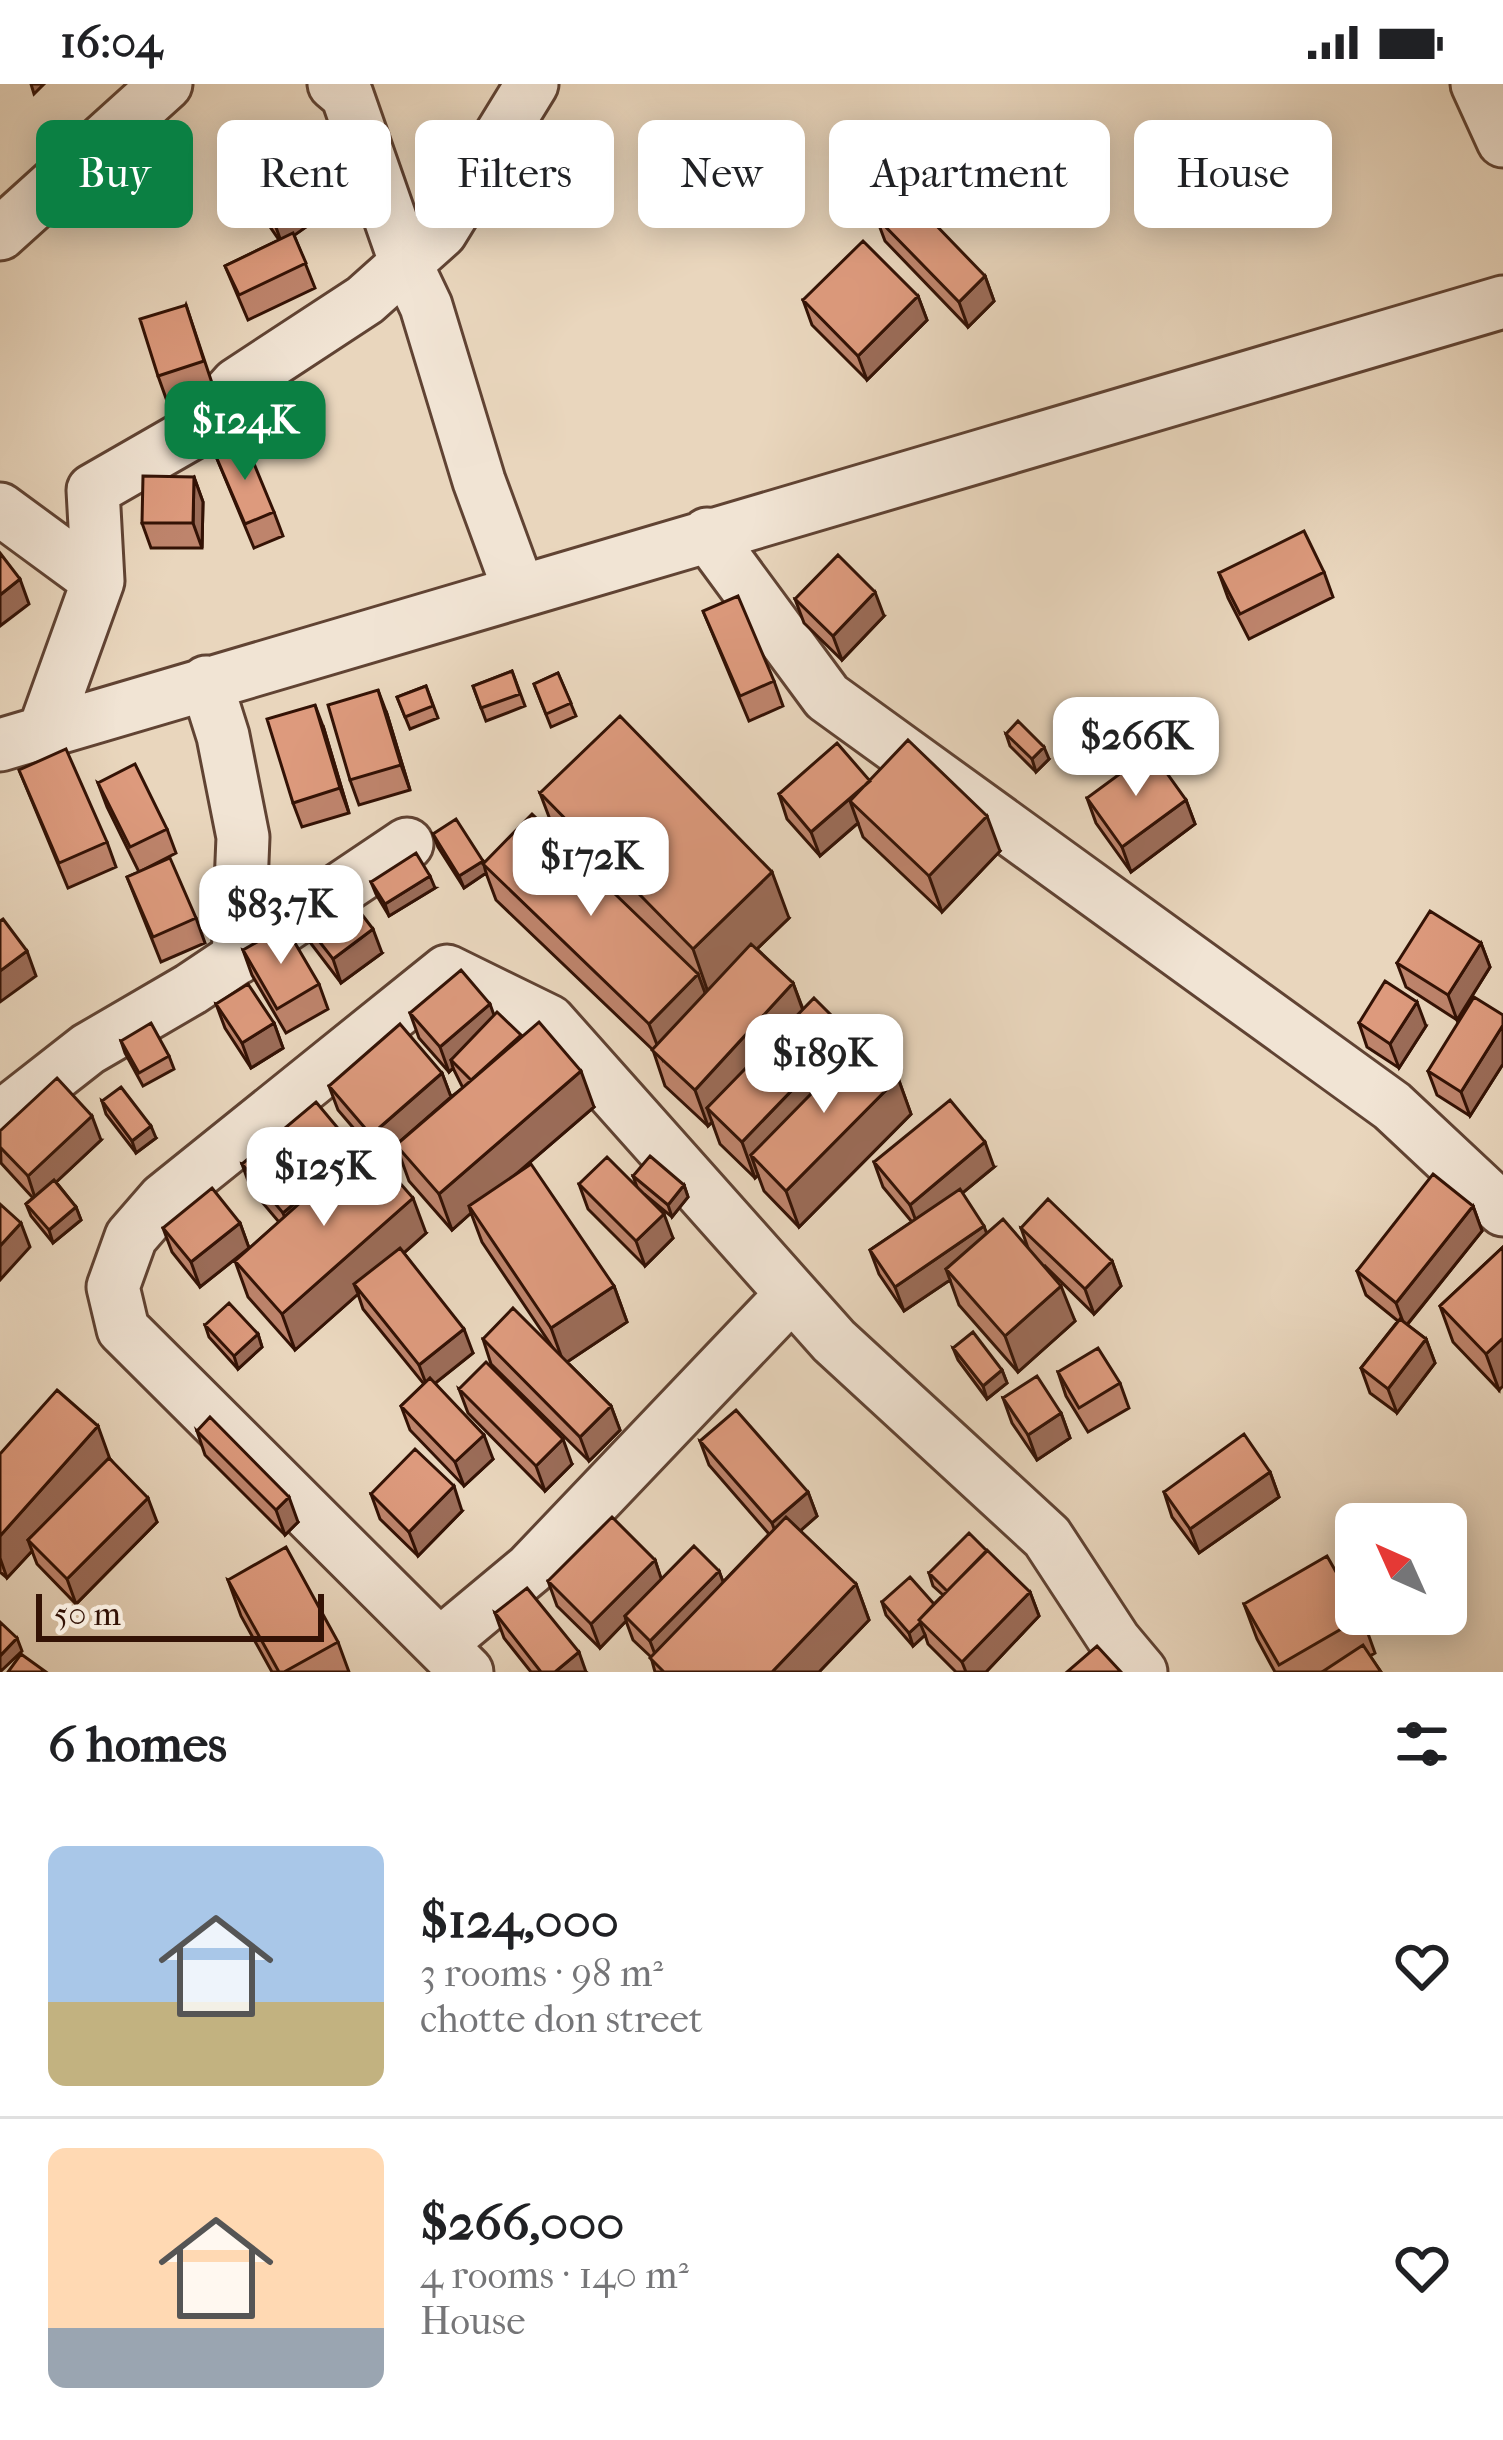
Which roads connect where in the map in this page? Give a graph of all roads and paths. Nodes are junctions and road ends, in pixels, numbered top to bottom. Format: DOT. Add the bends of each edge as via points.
graph roads {
  1 [pos="166,84"];
  2 [pos="334,84"];
  3 [pos="532,84"];
  4 [pos="1477,84"];
  5 [pos="1503,141"];
  6 [pos="0,234"];
  7 [pos="406,264"];
  8 [pos="1503,302"];
  9 [pos="0,509"];
  10 [pos="707,534"];
  11 [pos="98,581"];
  12 [pos="519,590"];
  13 [pos="206,682"];
  14 [pos="22,738"];
  15 [pos="406,844"];
  16 [pos="238,958"];
  17 [pos="0,1118"];
  18 [pos="1503,1210"];
  19 [pos="792,1294"];
  20 [pos="453,1658"];
  21 [pos="1114,1662"];
  1 -- 6 [label="street"];
  2 -- 7 [label="street" via="347,95"];
  3 -- 7 [label="street" via="441,232"];
  4 -- 5 [label="street"];
  7 -- 11 [label="street" via="237,384 194,432 93,490"];
  7 -- 12 [label="street"];
  8 -- 10 [label="street"];
  9 -- 11 [label="street"];
  10 -- 12 [label="street"];
  10 -- 18 [label="street" via="827,697 1392,1106"];
  11 -- 14 [label="street"];
  12 -- 13 [label="street"];
  13 -- 14 [label="street"];
  13 -- 16 [label="street" via="243,837"];
  15 -- 16 [label="street"];
  16 -- 17 [label="street" via="88,1049"];
  19 -- 20 [label="street"];
  19 -- 20 [label="street" via="549,1022 447,970 164,1199 131,1237 113,1286 123,1329"];
  19 -- 21 [label="street" via="1047,1537"];
}
